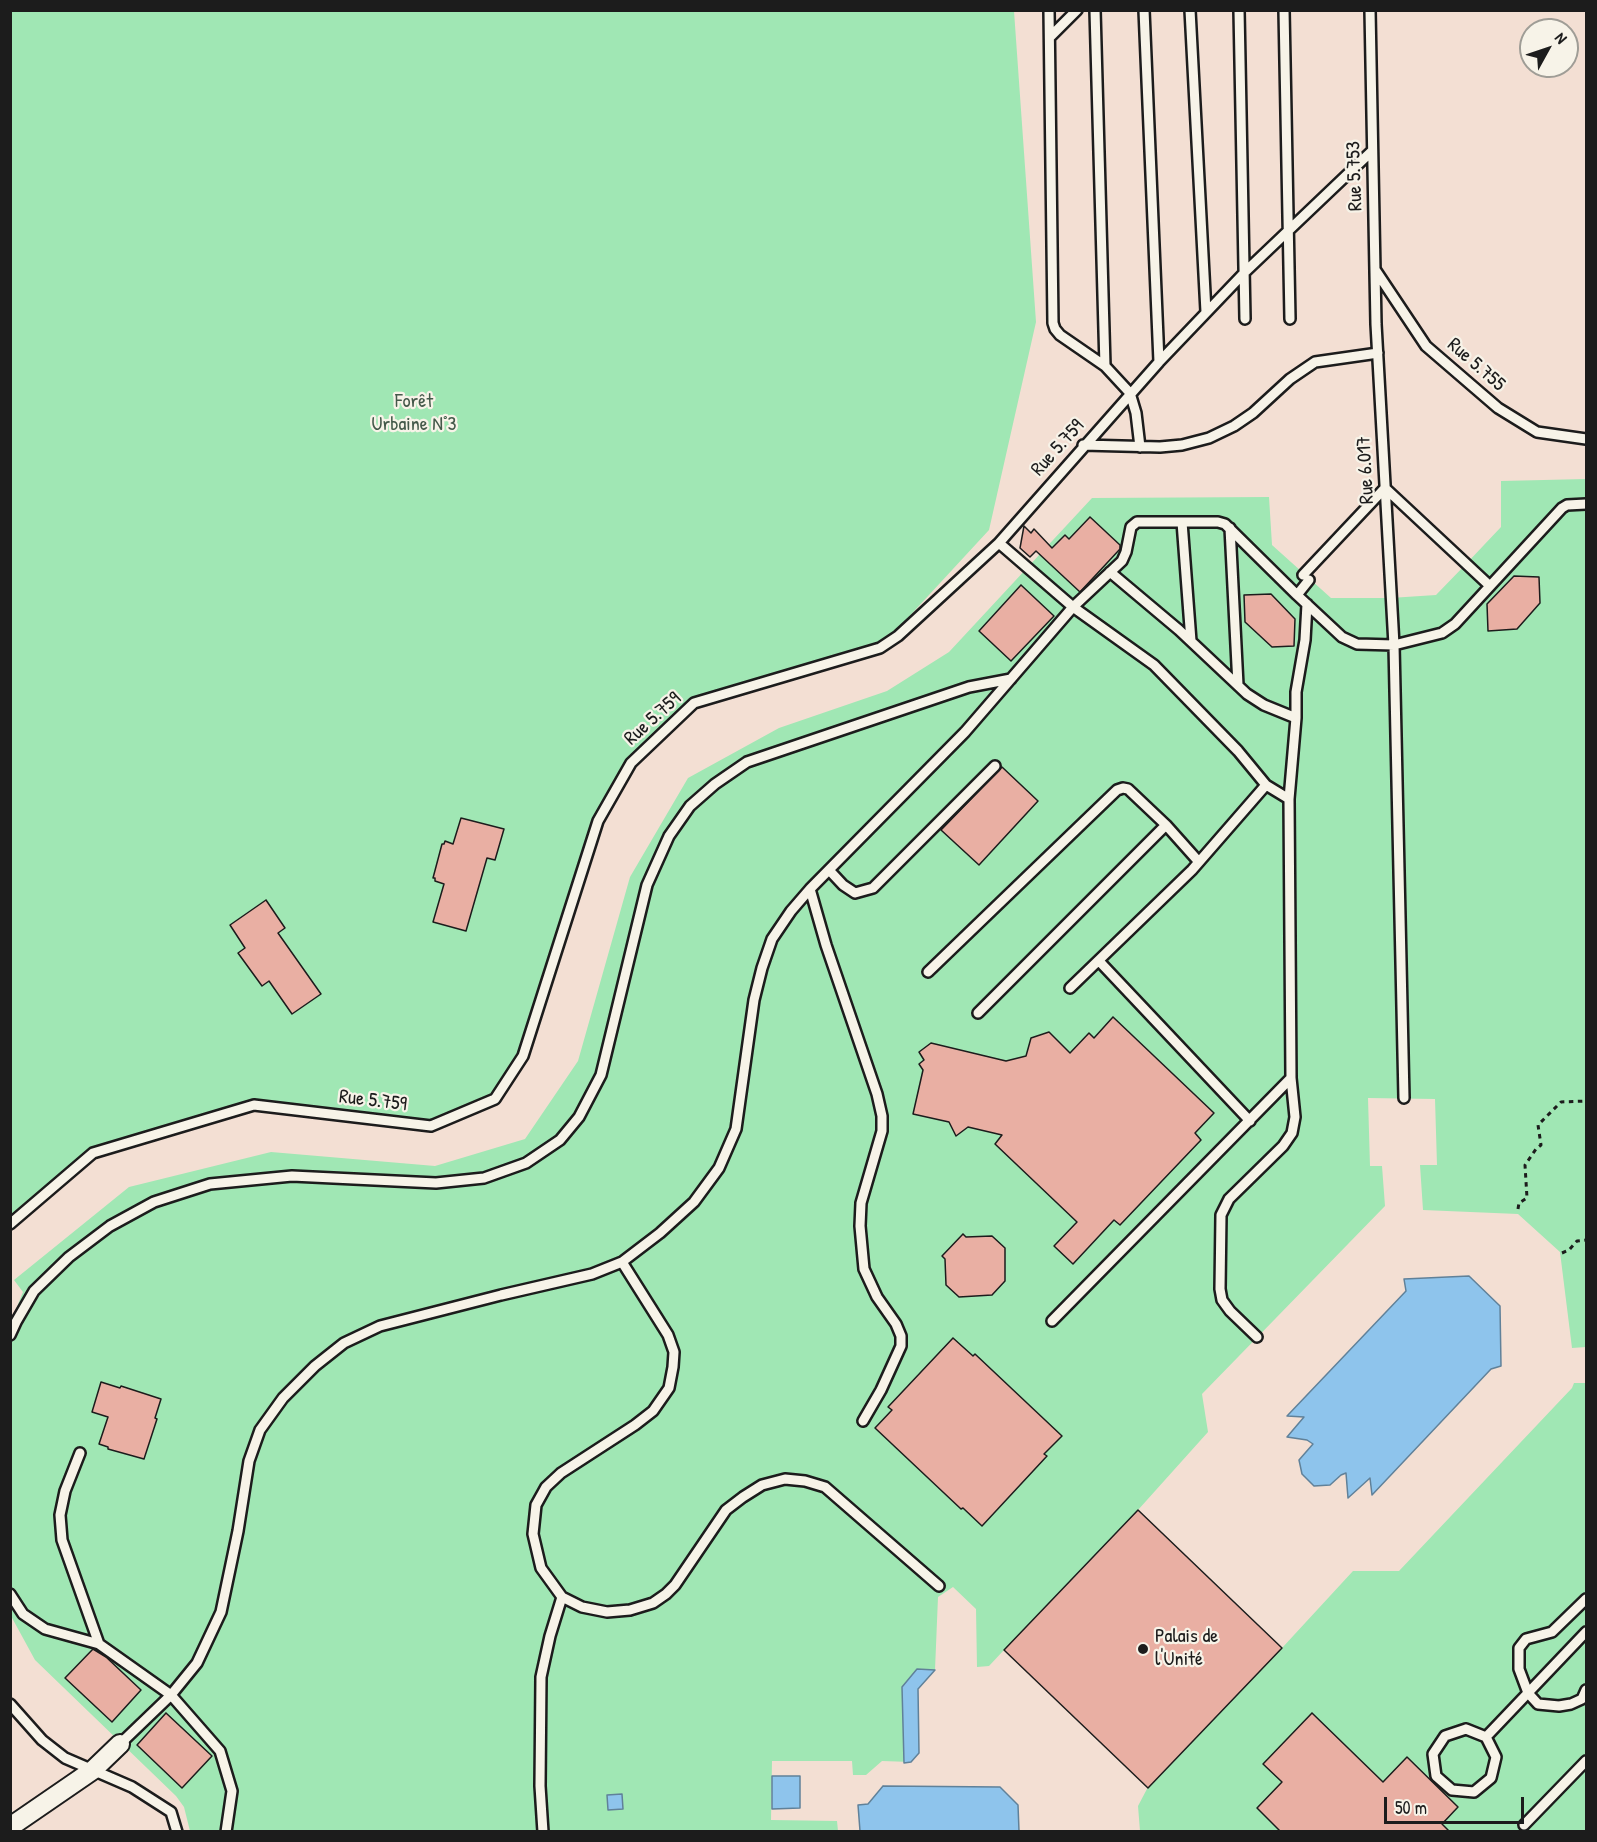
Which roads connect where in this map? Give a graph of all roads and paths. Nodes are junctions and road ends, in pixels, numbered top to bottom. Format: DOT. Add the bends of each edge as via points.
graph roads {
  1 [pos="1049,10"];
  2 [pos="1077,10"];
  3 [pos="1095,10"];
  4 [pos="1144,10"];
  5 [pos="1190,10"];
  6 [pos="1239,10"];
  7 [pos="1284,10"];
  8 [pos="1370,10"];
  9 [pos="1050,38"];
  10 [pos="1372,151"];
  11 [pos="1288,230"];
  12 [pos="1246,270"];
  13 [pos="1376,271"];
  14 [pos="1206,312"];
  15 [pos="1245,319"];
  16 [pos="1290,319"];
  17 [pos="1377,341"];
  18 [pos="1378,353"];
  19 [pos="1159,362"];
  20 [pos="1105,366"];
  21 [pos="1130,393"];
  22 [pos="1587,439"];
  23 [pos="1083,445"];
  24 [pos="1140,447"];
  25 [pos="1385,488"];
  26 [pos="1587,504"];
  27 [pos="1182,522"];
  28 [pos="1230,528"];
  29 [pos="999,543"];
  30 [pos="1110,572"];
  31 [pos="1490,586"];
  32 [pos="1297,595"];
  33 [pos="1307,604"];
  34 [pos="1073,607"];
  35 [pos="1191,641"];
  36 [pos="1394,645"];
  37 [pos="1011,679"];
  38 [pos="1238,686"];
  39 [pos="1296,718"];
  40 [pos="995,766"];
  41 [pos="1266,785"];
  42 [pos="1289,799"];
  43 [pos="1166,825"];
  44 [pos="1199,862"];
  45 [pos="829,870"];
  46 [pos="810,889"];
  47 [pos="1100,961"];
  48 [pos="928,972"];
  49 [pos="1070,988"];
  50 [pos="978,1013"];
  51 [pos="1291,1078"];
  52 [pos="1404,1098"];
  53 [pos="1587,1101"];
  54 [pos="1250,1121"];
  55 [pos="1518,1209"];
  56 [pos="10,1224"];
  57 [pos="1587,1240"];
  58 [pos="1562,1253"];
  59 [pos="622,1262"];
  60 [pos="1052,1321"];
  61 [pos="10,1335"];
  62 [pos="1257,1337"];
  63 [pos="863,1421"];
  64 [pos="80,1453"];
  65 [pos="939,1586"];
  66 [pos="10,1594"];
  67 [pos="562,1597"];
  68 [pos="1587,1599"];
  69 [pos="1587,1632"];
  70 [pos="99,1644"];
  71 [pos="1587,1690"];
  72 [pos="1528,1693"];
  73 [pos="171,1695"];
  74 [pos="10,1704"];
  75 [pos="1486,1737"];
  76 [pos="120,1744"];
  77 [pos="1587,1761"];
  78 [pos="93,1770"];
  79 [pos="1524,1825"];
  80 [pos="10,1827"];
  81 [pos="177,1832"];
  82 [pos="225,1832"];
  83 [pos="543,1832"];
  1 -- 9 [label="lane"];
  2 -- 9 [label="lane"];
  3 -- 20 [label="lane"];
  4 -- 19 [label="lane"];
  5 -- 14 [label="lane"];
  6 -- 12 [label="lane"];
  7 -- 11 [label="lane"];
  8 -- 10 [label="lane, Rue 5.753"];
  9 -- 20 [label="lane" via="1052,316 1060,335"];
  10 -- 11 [label="lane, Rue 5.759"];
  10 -- 13 [label="lane, Rue 5.753"];
  11 -- 12 [label="lane, Rue 5.759"];
  11 -- 16 [label="lane"];
  12 -- 14 [label="lane, Rue 5.759"];
  12 -- 15 [label="lane"];
  13 -- 17 [label="lane, Rue 5.753"];
  13 -- 22 [label="lane, Rue 5.755" via="1426,346 1498,408 1537,432"];
  14 -- 19 [label="lane, Rue 5.759"];
  17 -- 18 [label="lane, Rue 6.017"];
  18 -- 24 [label="lane" via="1315,362 1253,413 1209,438 1182,445"];
  18 -- 25 [label="lane, Rue 6.017"];
  19 -- 21 [label="lane, Rue 5.759"];
  20 -- 21 [label="lane"];
  21 -- 23 [label="lane, Rue 5.759"];
  21 -- 24 [label="lane"];
  23 -- 24 [label="lane"];
  23 -- 29 [label="lane, Rue 5.759"];
  25 -- 31 [label="lane"];
  25 -- 32 [label="lane" via="1306,578"];
  25 -- 36 [label="lane, Rue 6.017"];
  26 -- 31 [label="lane" via="1562,508"];
  27 -- 28 [label="lane" via="1218,522"];
  27 -- 30 [label="lane" via="1133,524 1122,561"];
  27 -- 35 [label="lane"];
  28 -- 32 [label="lane"];
  28 -- 38 [label="lane"];
  29 -- 34 [label="lane"];
  29 -- 56 [label="lane, Rue 5.759" via="880,648 694,703 631,763 598,821 523,1056 495,1099 431,1126 254,1105 93,1153"];
  30 -- 34 [label="lane"];
  30 -- 35 [label="lane"];
  31 -- 36 [label="lane" via="1442,633"];
  32 -- 33 [label="lane"];
  33 -- 36 [label="lane" via="1350,641"];
  33 -- 39 [label="lane"];
  34 -- 37 [label="lane"];
  34 -- 41 [label="lane" via="1154,665"];
  35 -- 38 [label="lane"];
  36 -- 52 [label="lane, Rue 6.017"];
  37 -- 45 [label="lane" via="965,732"];
  37 -- 61 [label="lane" via="969,687 747,762 690,806 669,836 647,885 601,1075 579,1117 560,1140 526,1162 484,1178 436,1183 292,1176 210,1184 154,1202 110,1226 69,1257 34,1291"];
  38 -- 39 [label="lane" via="1264,705"];
  39 -- 42 [label="lane"];
  40 -- 45 [label="lane" via="873,888 855,893"];
  41 -- 42 [label="lane"];
  41 -- 44 [label="lane"];
  42 -- 51 [label="lane"];
  43 -- 44 [label="lane"];
  43 -- 48 [label="lane" via="1128,789 1117,790"];
  43 -- 50 [label="lane"];
  44 -- 47 [label="lane"];
  45 -- 46 [label="lane"];
  46 -- 59 [label="lane" via="772,939 762,968 736,1129 719,1168 694,1202"];
  46 -- 63 [label="lane" via="882,1116 882,1131 861,1203 860,1226 864,1269 896,1324 901,1346"];
  47 -- 49 [label="lane"];
  47 -- 54 [label="lane"];
  51 -- 54 [label="lane"];
  51 -- 62 [label="lane" via="1295,1117 1292,1133 1229,1199 1221,1215 1222,1300"];
  53 -- 55 [label="path" via="1561,1102 1538,1125 1542,1144 1525,1165 1527,1198 1519,1203"];
  54 -- 60 [label="lane"];
  57 -- 58 [label="path" via="1577,1241"];
  59 -- 67 [label="lane" via="669,1335 673,1367 669,1388 653,1411 561,1473 546,1487 536,1505 533,1534 542,1568"];
  59 -- 73 [label="lane" via="592,1274 380,1326 344,1343 315,1366 283,1398 260,1430 249,1461 221,1612 197,1663"];
  64 -- 70 [label="lane" via="60,1515 62,1540"];
  65 -- 67 [label="lane" via="825,1487 785,1479 762,1485 726,1510 675,1585 653,1603 607,1611 582,1607"];
  66 -- 70 [label="lane" via="23,1614 45,1629"];
  67 -- 83 [label="lane" via="541,1677"];
  68 -- 72 [label="lane" via="1552,1632 1526,1640 1519,1648 1519,1669"];
  69 -- 72 [label="lane"];
  70 -- 73 [label="lane"];
  71 -- 72 [label="lane" via="1582,1699 1559,1706 1538,1704"];
  72 -- 75 [label="lane"];
  73 -- 76 [label="lane"];
  73 -- 82 [label="lane" via="220,1751 232,1791"];
  74 -- 78 [label="lane" via="42,1740 65,1758"];
  75 -- 75 [label="lane" via="1496,1757 1491,1778 1483,1785 1474,1791 1452,1790 1436,1776 1433,1754 1445,1736 1466,1729"];
  76 -- 78 [label="street"];
  77 -- 79 [label="lane"];
  78 -- 80 [label="street"];
  78 -- 81 [label="lane" via="132,1787 171,1812"];
}
